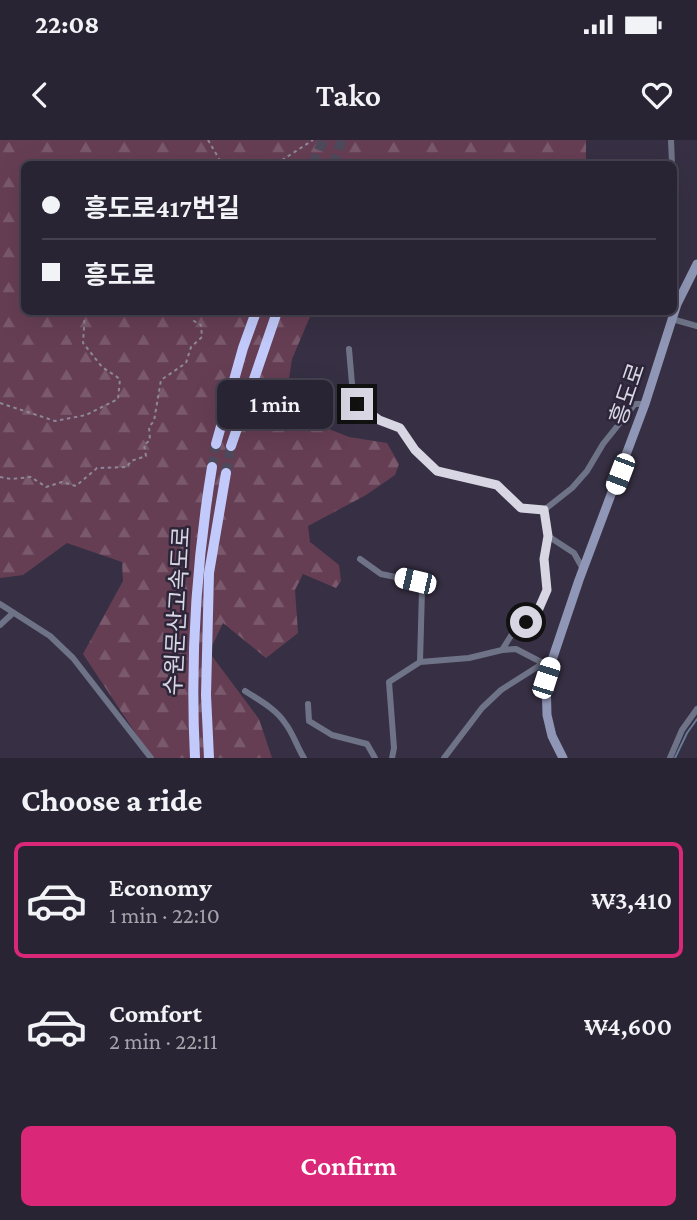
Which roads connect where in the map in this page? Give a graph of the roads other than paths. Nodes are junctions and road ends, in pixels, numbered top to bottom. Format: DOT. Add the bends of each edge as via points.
graph roads {
  1 [pos="671,140"];
  2 [pos="672,161"];
  3 [pos="697,264"];
  4 [pos="677,307"];
  5 [pos="677,312"];
  6 [pos="255,315"];
  7 [pos="276,315"];
  8 [pos="674,315"];
  9 [pos="697,326"];
  10 [pos="349,349"];
  11 [pos="645,404"];
  12 [pos="216,444"];
  13 [pos="231,446"];
  14 [pos="212,467"];
  15 [pos="226,473"];
  16 [pos="544,510"];
  17 [pos="548,536"];
  18 [pos="360,559"];
  19 [pos="583,569"];
  20 [pos="0,604"];
  21 [pos="13,613"];
  22 [pos="0,625"];
  23 [pos="502,650"];
  24 [pos="553,657"];
  25 [pos="420,662"];
  26 [pos="542,663"];
  27 [pos="245,691"];
  28 [pos="308,704"];
  29 [pos="697,709"];
  30 [pos="151,758"];
  31 [pos="195,758"];
  32 [pos="209,758"];
  33 [pos="304,758"];
  34 [pos="375,758"];
  35 [pos="392,758"];
  36 [pos="444,758"];
  37 [pos="563,758"];
  38 [pos="670,758"];
  1 -- 2 [label="street"];
  3 -- 4 [label="street, 흥도로"];
  5 -- 9 [label="street"];
  6 -- 12 [label="highway"];
  7 -- 13 [label="highway"];
  8 -- 11 [label="street, 흥도로"];
  10 -- 16 [label="street" via="357,404 400,428 437,471 497,485 521,508"];
  11 -- 16 [label="street" via="635,404 587,471"];
  11 -- 19 [label="street, 흥도로"];
  14 -- 31 [label="highway, 수원문산고속도로" via="193,633"];
  15 -- 32 [label="highway, 수원문산고속도로" via="209,573"];
  16 -- 17 [label="street"];
  17 -- 19 [label="street" via="574,553"];
  17 -- 23 [label="street" via="544,559 547,590 537,613 514,631"];
  18 -- 25 [label="street" via="381,574 415,581 422,590"];
  19 -- 24 [label="street, 흥도로"];
  20 -- 21 [label="street"];
  21 -- 22 [label="street"];
  21 -- 30 [label="street" via="50,636 73,658"];
  23 -- 25 [label="street"];
  23 -- 26 [label="street" via="516,649"];
  24 -- 26 [label="street"];
  24 -- 37 [label="street, 흥도로" via="546,678 547,715"];
  25 -- 35 [label="street" via="389,682"];
  26 -- 36 [label="street" via="482,708"];
  27 -- 33 [label="street" via="286,723"];
  28 -- 34 [label="street" via="309,721 332,735 367,744"];
  29 -- 38 [label="street"];
}
